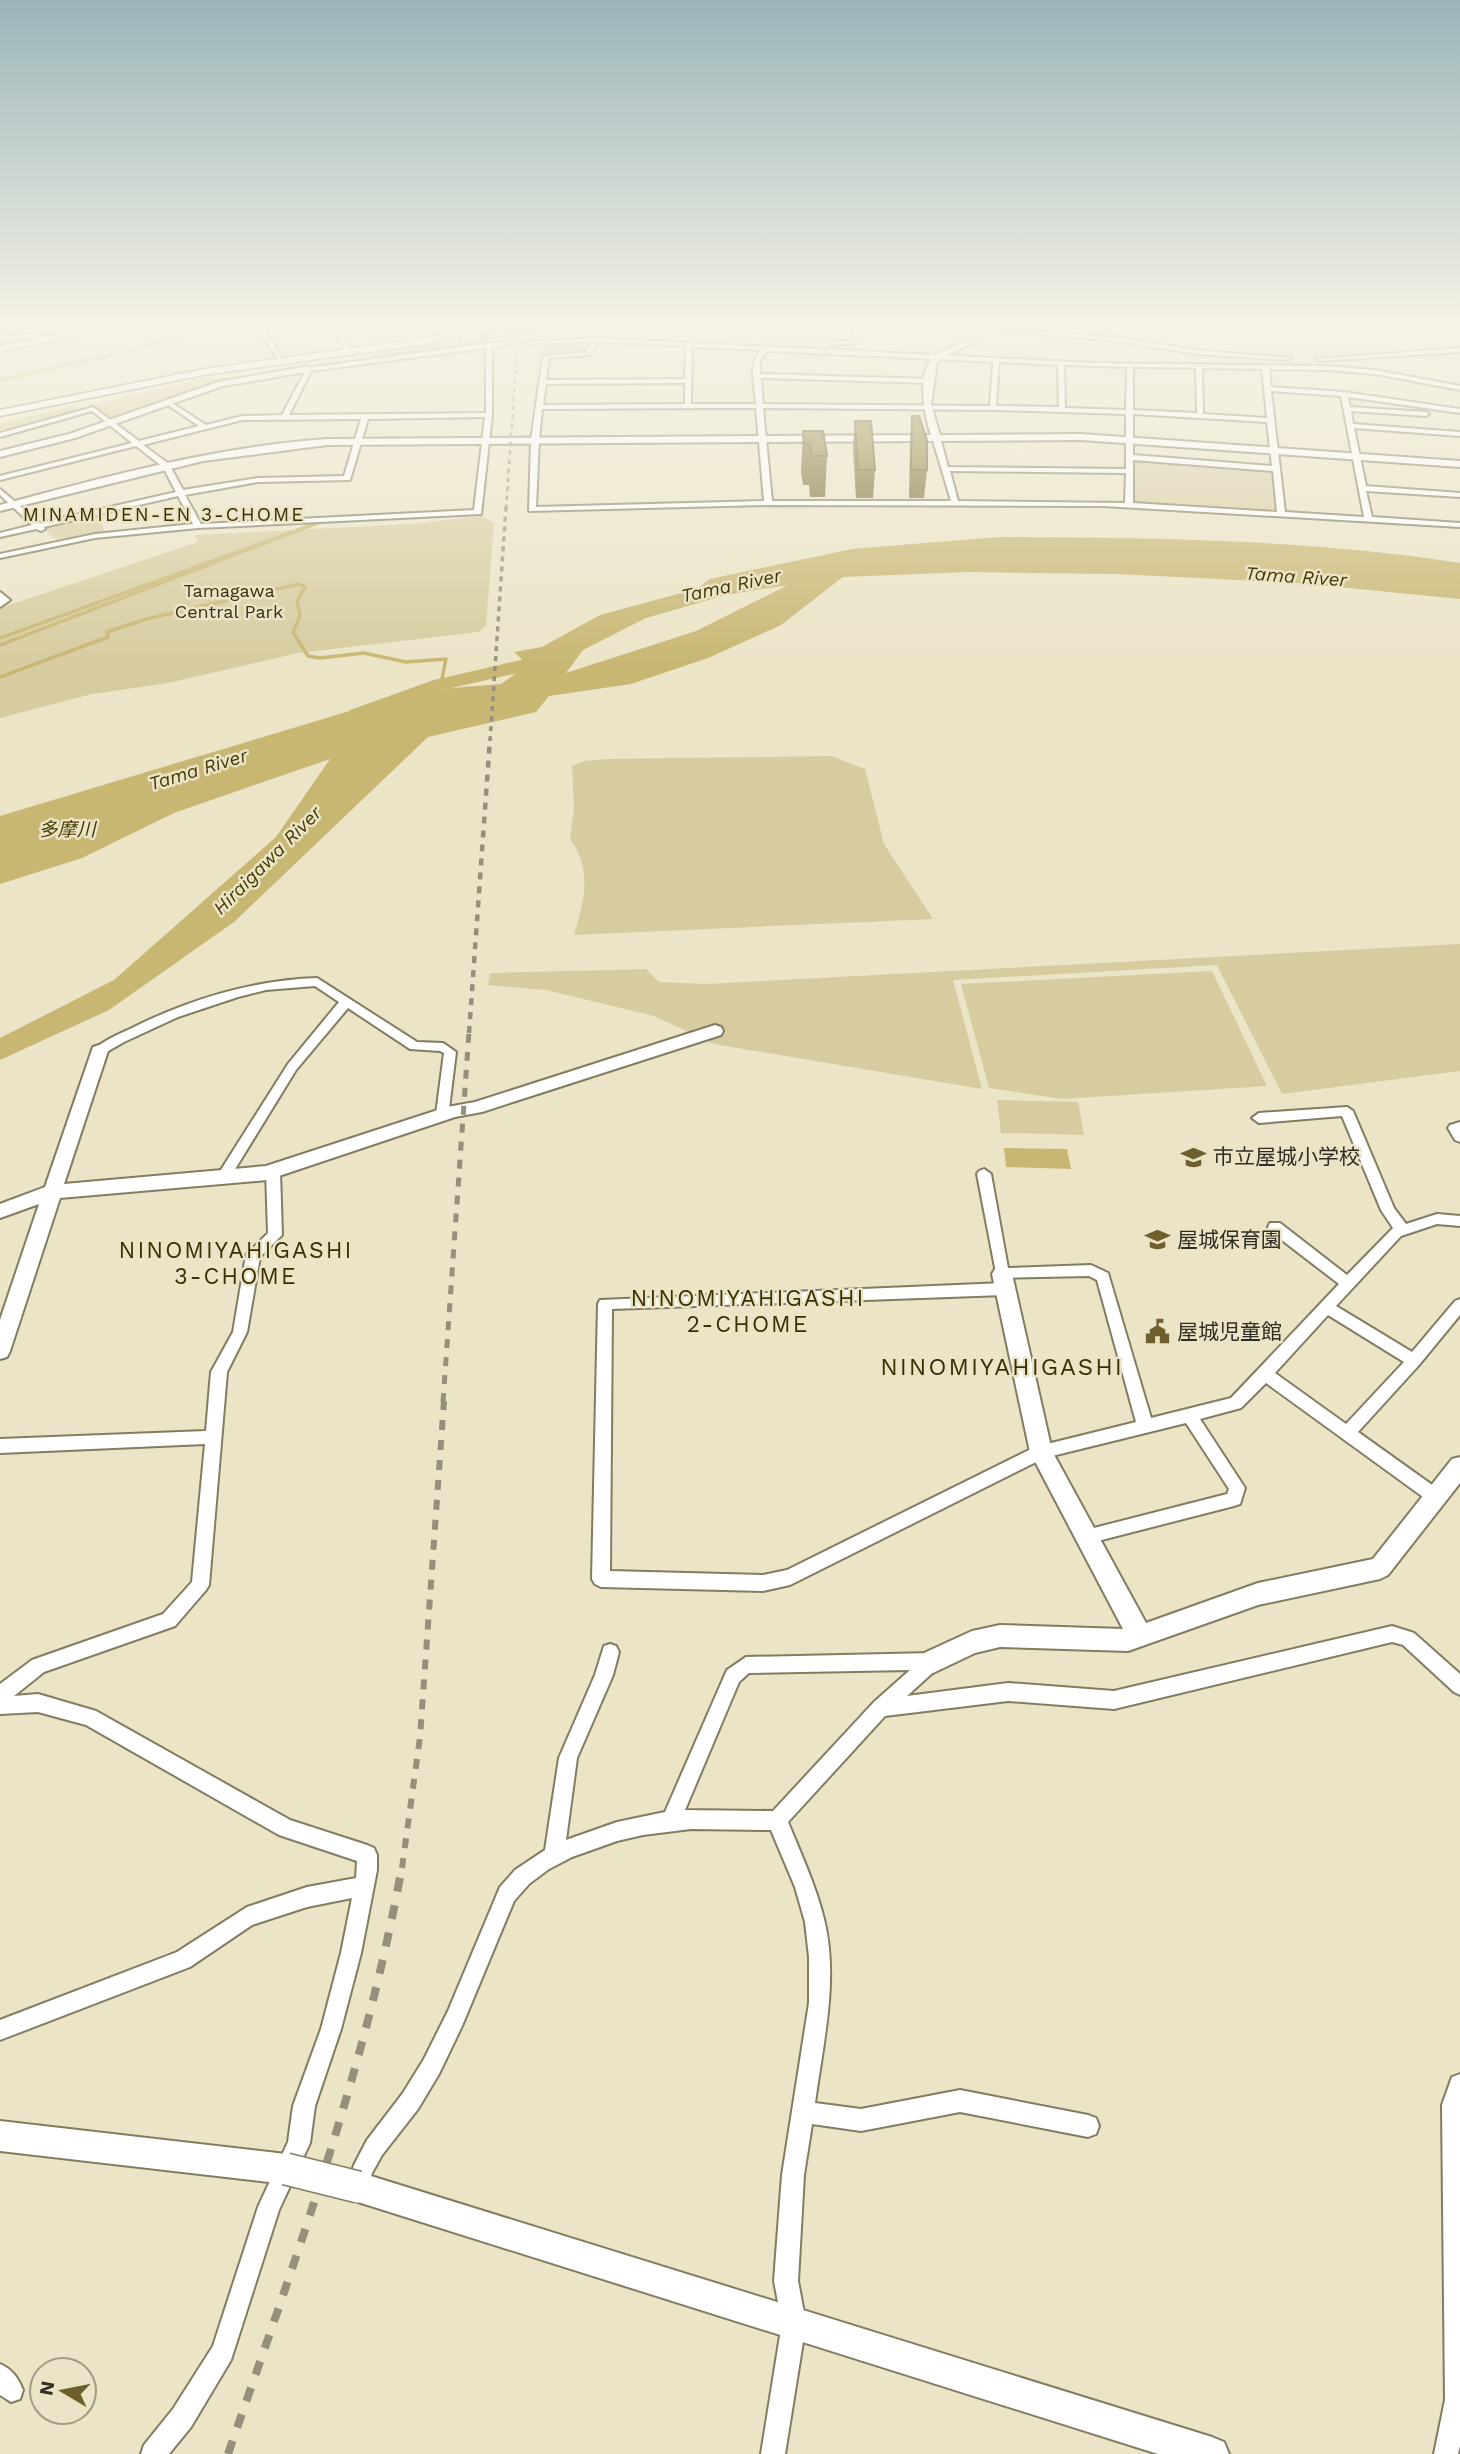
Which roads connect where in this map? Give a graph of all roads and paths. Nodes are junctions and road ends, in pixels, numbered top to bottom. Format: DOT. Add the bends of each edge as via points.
graph roads {
  1 [pos="762,438"];
  2 [pos="62,439"];
  3 [pos="129,439"];
  4 [pos="158,439"];
  5 [pos="358,439"];
  6 [pos="703,439"];
  7 [pos="936,439"];
  8 [pos="1082,439"];
  9 [pos="1128,439"];
  10 [pos="1273,439"];
  11 [pos="1353,439"];
  12 [pos="486,440"];
  13 [pos="536,440"];
  14 [pos="357,442"];
  15 [pos="136,444"];
  16 [pos="1274,450"];
  17 [pos="0,454"];
  18 [pos="1356,456"];
  19 [pos="1129,457"];
  20 [pos="1460,464"];
  21 [pos="166,466"];
  22 [pos="945,469"];
  23 [pos="1276,469"];
  24 [pos="1129,471"];
  25 [pos="0,478"];
  26 [pos="1362,488"];
  27 [pos="0,491"];
  28 [pos="181,493"];
  29 [pos="1460,495"];
  30 [pos="768,503"];
  31 [pos="955,503"];
  32 [pos="15,504"];
  33 [pos="1129,505"];
  34 [pos="0,508"];
  35 [pos="98,512"];
  36 [pos="1281,513"];
  37 [pos="1368,518"];
  38 [pos="1460,524"];
  39 [pos="36,525"];
  40 [pos="198,526"];
  41 [pos="108,534"];
  42 [pos="0,535"];
  43 [pos="54,543"];
  44 [pos="0,556"];
  45 [pos="0,595"];
  46 [pos="0,604"];
  47 [pos="346,1001"];
  48 [pos="715,1031"];
  49 [pos="99,1051"];
  50 [pos="443,1114"];
  51 [pos="1258,1118"];
  52 [pos="1460,1127"];
  53 [pos="1460,1137"];
  54 [pos="273,1171"];
  55 [pos="984,1174"];
  56 [pos="224,1176"];
  57 [pos="52,1192"];
  58 [pos="0,1211"];
  59 [pos="1460,1221"];
  60 [pos="1275,1227"];
  61 [pos="1402,1229"];
  62 [pos="1003,1282"];
  63 [pos="1347,1283"];
  64 [pos="1460,1305"];
  65 [pos="1326,1307"];
  66 [pos="0,1351"];
  67 [pos="1414,1361"];
  68 [pos="1265,1374"];
  69 [pos="1189,1415"];
  70 [pos="1145,1425"];
  71 [pos="1348,1433"];
  72 [pos="212,1437"];
  73 [pos="0,1446"];
  74 [pos="1041,1452"];
  75 [pos="1460,1465"];
  76 [pos="1436,1497"];
  77 [pos="1086,1537"];
  78 [pos="1140,1636"];
  79 [pos="610,1652"];
  80 [pos="933,1661"];
  81 [pos="1460,1686"];
  82 [pos="0,1695"];
  83 [pos="0,1705"];
  84 [pos="880,1708"];
  85 [pos="777,1820"];
  86 [pos="671,1821"];
  87 [pos="554,1856"];
  88 [pos="364,1886"];
  89 [pos="0,2030"];
  90 [pos="1460,2084"];
  91 [pos="801,2112"];
  92 [pos="1088,2126"];
  93 [pos="0,2136"];
  94 [pos="286,2168"];
  95 [pos="358,2188"];
  96 [pos="794,2323"];
  97 [pos="153,2454"];
  98 [pos="773,2454"];
  99 [pos="1212,2454"];
  100 [pos="1446,2454"];
  1 -- 30 [label="street"];
  2 -- 17 [label="street"];
  3 -- 15 [label="street"];
  4 -- 15 [label="street"];
  5 -- 14 [label="street"];
  6 -- 13 [label="street"];
  7 -- 22 [label="street"];
  8 -- 9 [label="street"];
  9 -- 16 [label="street"];
  9 -- 19 [label="street"];
  10 -- 16 [label="street"];
  11 -- 18 [label="street"];
  12 -- 13 [label="street"];
  12 -- 14 [label="street"];
  12 -- 40 [label="street" via="478,512"];
  13 -- 30 [label="street" via="532,509"];
  14 -- 21 [label="street" via="267,446"];
  14 -- 28 [label="street" via="347,478 258,480"];
  15 -- 21 [label="street"];
  15 -- 25 [label="street"];
  16 -- 18 [label="street"];
  16 -- 23 [label="street"];
  18 -- 20 [label="street"];
  18 -- 26 [label="street"];
  19 -- 23 [label="street"];
  19 -- 24 [label="street"];
  21 -- 28 [label="street"];
  21 -- 32 [label="street"];
  22 -- 24 [label="street"];
  22 -- 31 [label="street"];
  23 -- 36 [label="street"];
  24 -- 33 [label="street"];
  26 -- 29 [label="street"];
  26 -- 37 [label="street"];
  27 -- 32 [label="street"];
  28 -- 35 [label="street"];
  28 -- 40 [label="street"];
  30 -- 31 [label="street"];
  31 -- 33 [label="street"];
  32 -- 34 [label="street"];
  32 -- 39 [label="street"];
  33 -- 36 [label="street"];
  35 -- 39 [label="street"];
  35 -- 41 [label="street"];
  36 -- 37 [label="street"];
  37 -- 38 [label="street"];
  39 -- 42 [label="street"];
  39 -- 43 [label="street"];
  40 -- 41 [label="street"];
  41 -- 43 [label="street"];
  43 -- 44 [label="street"];
  45 -- 46 [label="street" via="6,600"];
  47 -- 49 [label="street" via="317,982 265,988 197,1006"];
  47 -- 50 [label="street" via="414,1045 443,1047 450,1052"];
  47 -- 56 [label="street" via="292,1067"];
  48 -- 50 [label="street" via="476,1108"];
  49 -- 57 [label="street"];
  50 -- 54 [label="street"];
  51 -- 61 [label="street" via="1347,1111 1388,1210"];
  52 -- 53 [label="street" via="1455,1128"];
  54 -- 56 [label="street"];
  54 -- 72 [label="street" via="275,1235 253,1255 240,1332 219,1372"];
  55 -- 62 [label="street"];
  56 -- 57 [label="street"];
  57 -- 58 [label="street"];
  57 -- 66 [label="street"];
  59 -- 61 [label="street" via="1437,1219"];
  60 -- 63 [label="street"];
  61 -- 63 [label="street"];
  62 -- 70 [label="street" via="1091,1270 1103,1277"];
  62 -- 74 [label="street"];
  62 -- 74 [label="street" via="605,1304 601,1579 763,1583 789,1577"];
  63 -- 65 [label="street"];
  64 -- 67 [label="street"];
  65 -- 67 [label="street"];
  65 -- 68 [label="street"];
  67 -- 71 [label="street"];
  68 -- 69 [label="street" via="1236,1403"];
  68 -- 71 [label="street"];
  69 -- 70 [label="street"];
  69 -- 77 [label="street" via="1237,1488 1234,1499"];
  70 -- 74 [label="street"];
  71 -- 76 [label="street"];
  72 -- 73 [label="street"];
  72 -- 82 [label="street" via="197,1591 169,1620 38,1666"];
  74 -- 77 [label="street"];
  75 -- 76 [label="street"];
  76 -- 78 [label="street" via="1380,1568 1258,1594"];
  77 -- 78 [label="street"];
  78 -- 80 [label="street" via="1128,1640 1000,1636 972,1642"];
  79 -- 87 [label="street" via="568,1758"];
  80 -- 84 [label="street"];
  80 -- 86 [label="street" via="746,1665 733,1676"];
  81 -- 84 [label="street" via="1408,1639 1392,1634 1114,1700 1008,1692"];
  83 -- 88 [label="street" via="38,1703 90,1717 286,1828 367,1855"];
  84 -- 85 [label="street"];
  85 -- 86 [label="street"];
  85 -- 91 [label="street" via="805,1887 819,1958 818,2003"];
  86 -- 87 [label="street" via="637,1826"];
  87 -- 95 [label="street" via="517,1880 507,1894 419,2089 365,2160"];
  88 -- 89 [label="street" via="307,1897 247,1917 183,1960"];
  88 -- 94 [label="street" via="331,2029 304,2106 299,2143"];
  90 -- 100 [label="street" via="1453,2105 1457,2400"];
  91 -- 92 [label="street" via="861,2120 960,2101"];
  91 -- 96 [label="street" via="786,2281"];
  93 -- 94 [label="street"];
  94 -- 95 [label="street, bridge"];
  94 -- 97 [label="street" via="255,2247 223,2352 182,2418"];
  95 -- 96 [label="street"];
  96 -- 98 [label="street"];
  96 -- 99 [label="street"];
}
